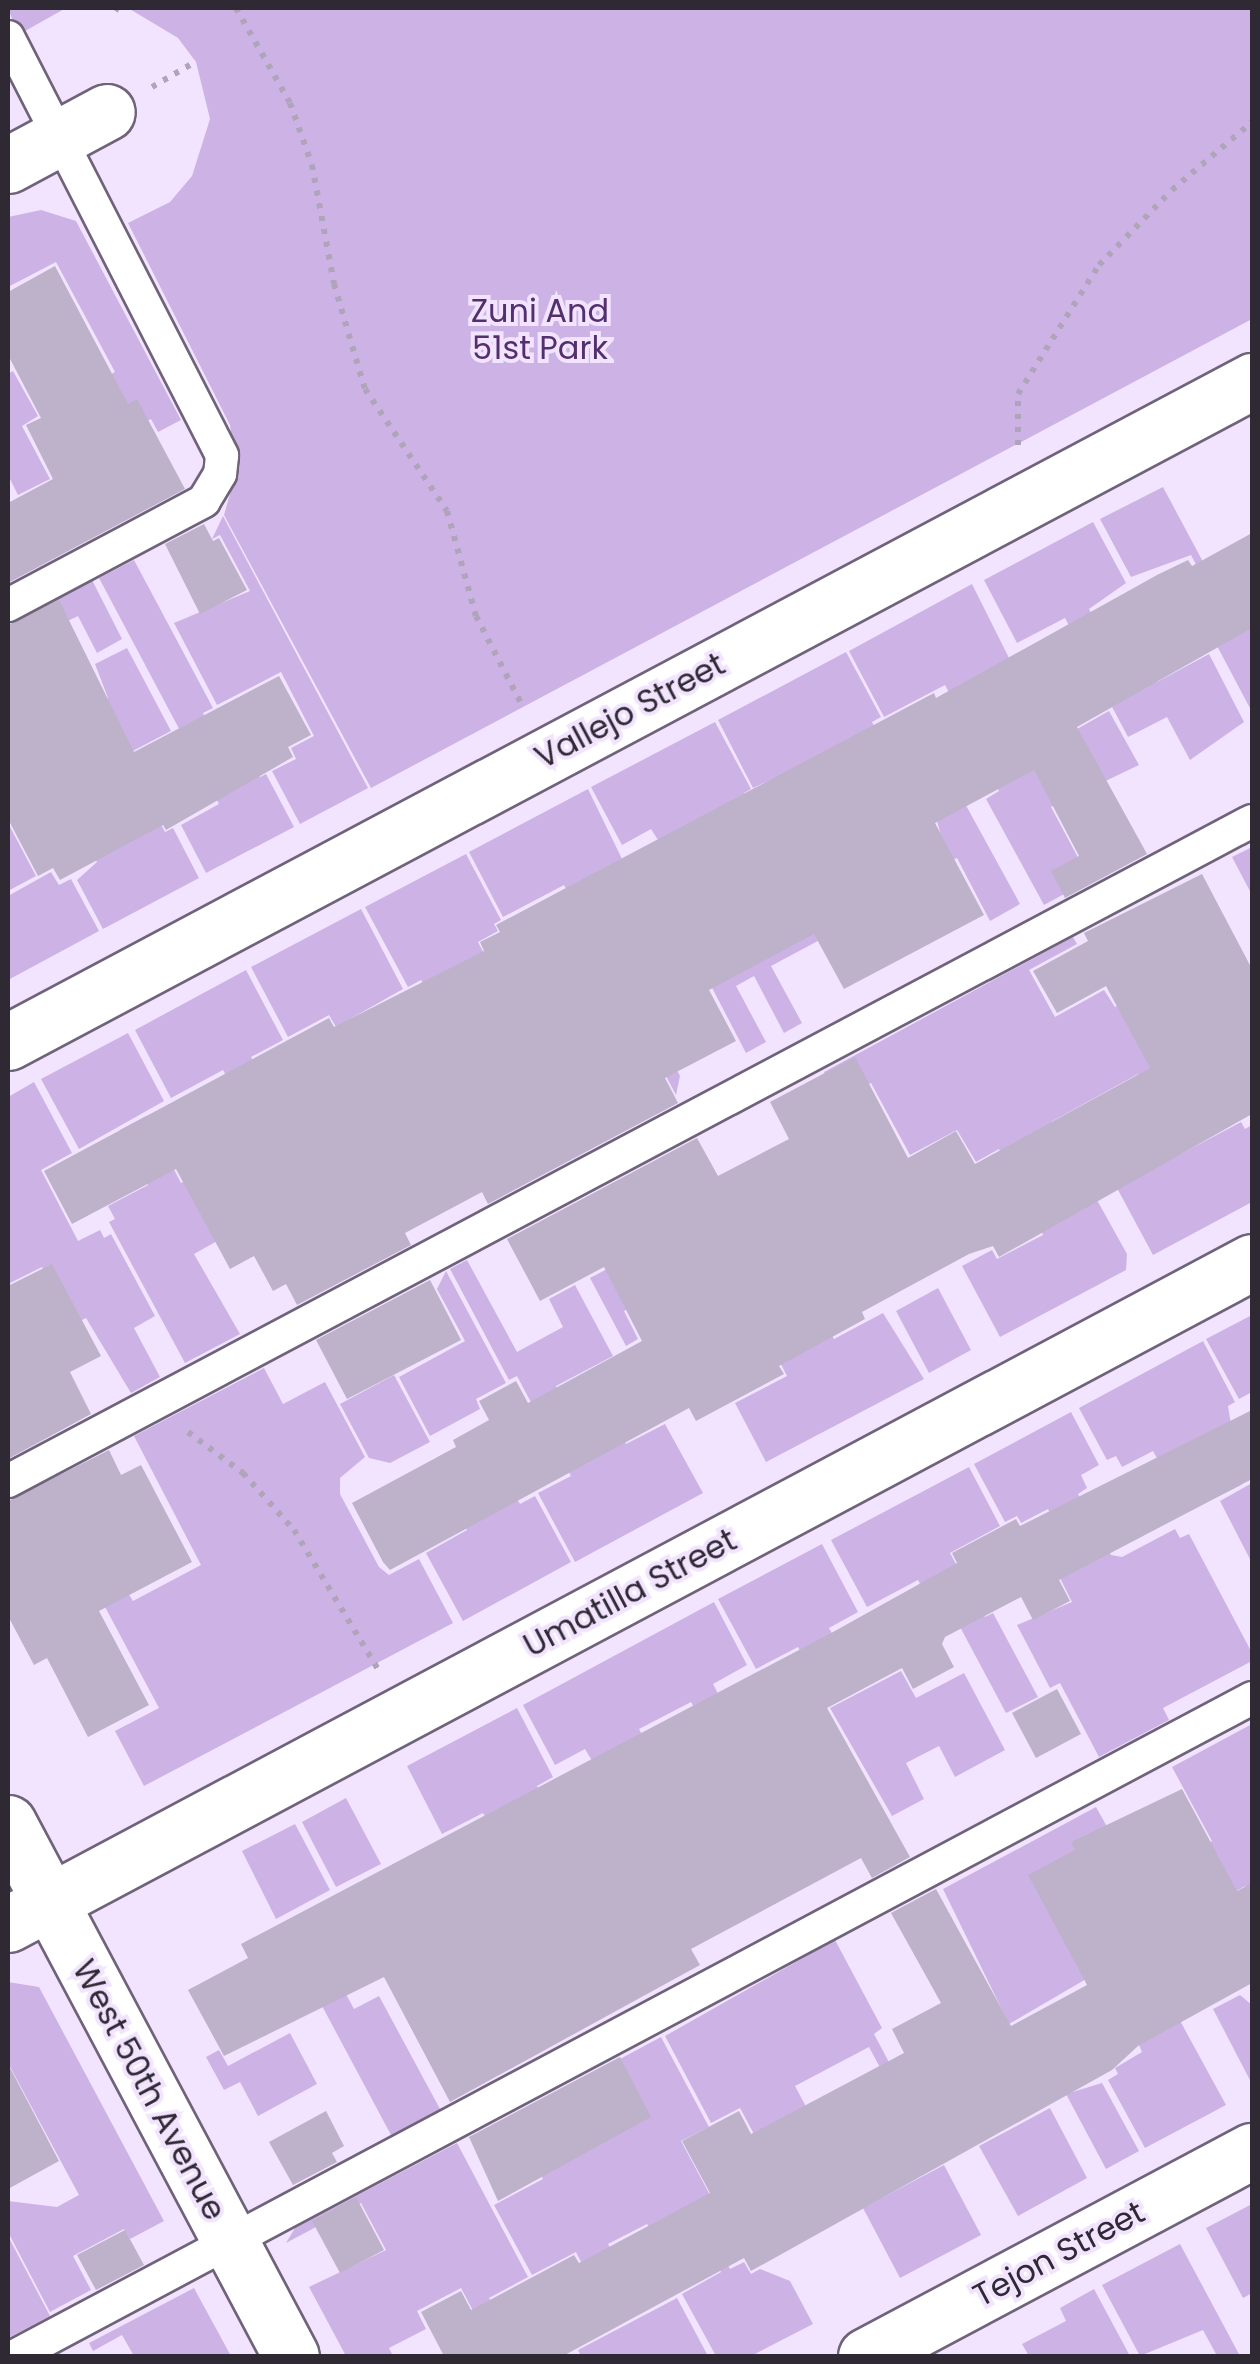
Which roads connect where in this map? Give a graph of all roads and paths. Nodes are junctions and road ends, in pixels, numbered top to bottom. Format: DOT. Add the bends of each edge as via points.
graph roads {
  1 [pos="236,8"];
  2 [pos="8,37"];
  3 [pos="1252,122"];
  4 [pos="84,124"];
  5 [pos="8,165"];
  6 [pos="1252,381"];
  7 [pos="1018,445"];
  8 [pos="8,605"];
  9 [pos="524,709"];
  10 [pos="1252,821"];
  11 [pos="8,1042"];
  12 [pos="1252,1262"];
  13 [pos="148,1407"];
  14 [pos="8,1481"];
  15 [pos="1252,1698"];
  16 [pos="402,1714"];
  17 [pos="8,1823"];
  18 [pos="28,1913"];
  19 [pos="1252,2151"];
  20 [pos="230,2242"];
  21 [pos="15,2356"];
  22 [pos="291,2356"];
  23 [pos="866,2356"];
  1 -- 9 [label="path" via="290,103 312,165 334,284 365,389 446,511 476,616"];
  2 -- 4 [label="lane"];
  3 -- 7 [label="path" via="1099,265 1018,394"];
  4 -- 5 [label="street"];
  4 -- 8 [label="lane" via="218,438 220,474 204,500"];
  6 -- 11 [label="street, Vallejo Street"];
  10 -- 13 [label="lane"];
  12 -- 16 [label="street, Umatilla Street"];
  13 -- 14 [label="lane"];
  13 -- 16 [label="path" via="243,1473 294,1530 339,1596"];
  15 -- 20 [label="lane"];
  16 -- 18 [label="street, Umatilla Street"];
  17 -- 18 [label="street, West 50th Avenue"];
  18 -- 20 [label="street, West 50th Avenue"];
  19 -- 23 [label="street, Tejon Street"];
  20 -- 21 [label="lane"];
  20 -- 22 [label="street, West 50th Avenue"];
}
